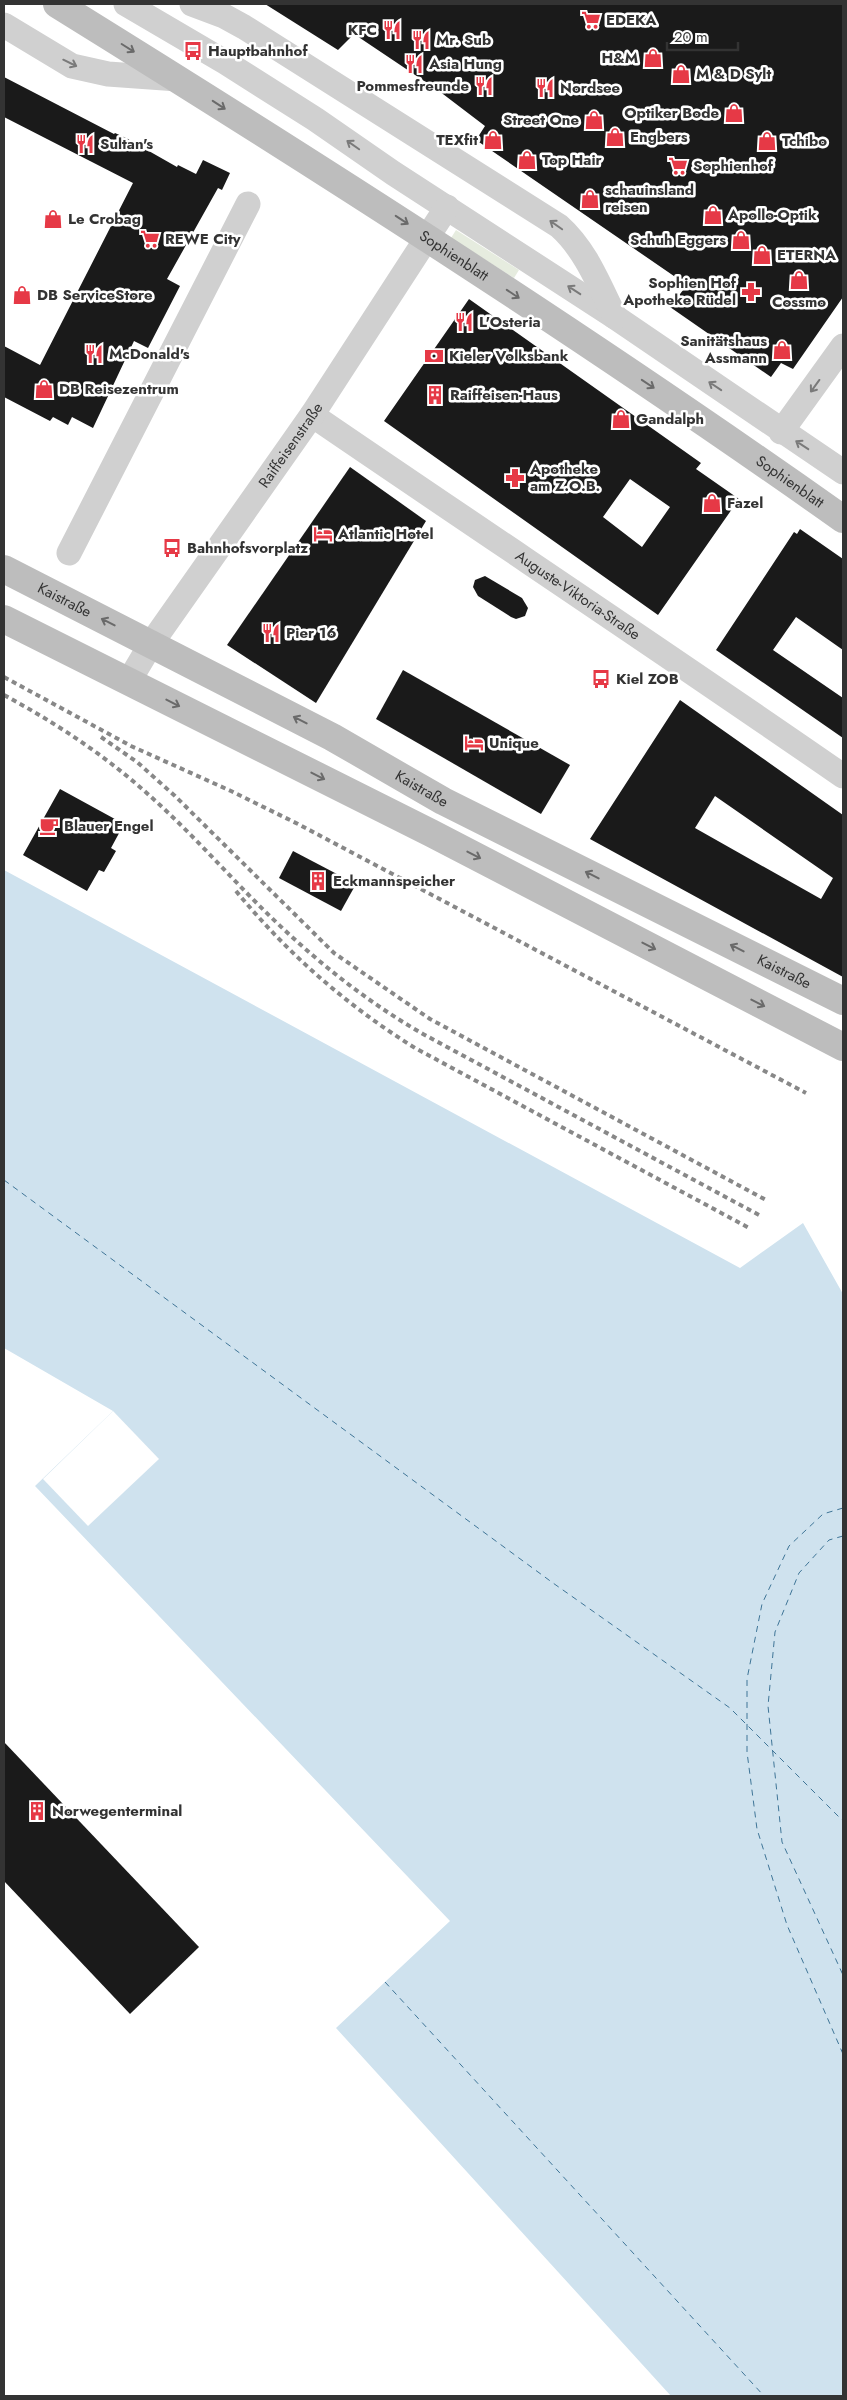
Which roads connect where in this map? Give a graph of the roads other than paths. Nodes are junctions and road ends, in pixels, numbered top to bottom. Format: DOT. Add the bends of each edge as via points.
graph roads {
  1 [pos="57,4"];
  2 [pos="126,4"];
  3 [pos="192,4"];
  4 [pos="4,25"];
  5 [pos="178,79"];
  6 [pos="248,204"];
  7 [pos="447,207"];
  8 [pos="429,238"];
  9 [pos="615,317"];
  10 [pos="843,346"];
  11 [pos="312,415"];
  12 [pos="781,432"];
  13 [pos="843,472"];
  14 [pos="843,519"];
  15 [pos="69,553"];
  16 [pos="4,569"];
  17 [pos="4,619"];
  18 [pos="152,644"];
  19 [pos="129,681"];
  20 [pos="843,776"];
  21 [pos="843,1001"];
  22 [pos="843,1047"];
  1 -- 5 [label="main road, Sophienblatt, one-way"];
  7 -- 2 [label="street, one-way" via="225,62"];
  9 -- 3 [label="street, one-way" via="587,261 572,238 559,226 244,27"];
  4 -- 5 [label="street, one-way" via="72,66 102,73"];
  5 -- 8 [label="main road, Sophienblatt, one-way"];
  6 -- 15 [label="street"];
  7 -- 8 [label="street, Raiffeisenstraße"];
  9 -- 7 [label="street, one-way"];
  8 -- 11 [label="street, Raiffeisenstraße"];
  8 -- 14 [label="main road, Sophienblatt, one-way"];
  12 -- 9 [label="street, one-way"];
  10 -- 12 [label="street, one-way"];
  11 -- 18 [label="street, Raiffeisenstraße"];
  11 -- 20 [label="street, Auguste-Viktoria-Straße"];
  13 -- 12 [label="street, one-way"];
  18 -- 16 [label="main road, Kaistraße, one-way"];
  17 -- 19 [label="main road"];
  18 -- 19 [label="street, Raiffeisenstraße"];
  21 -- 18 [label="main road, Kaistraße, one-way" via="443,801 343,743"];
  19 -- 22 [label="main road, one-way"];
}
